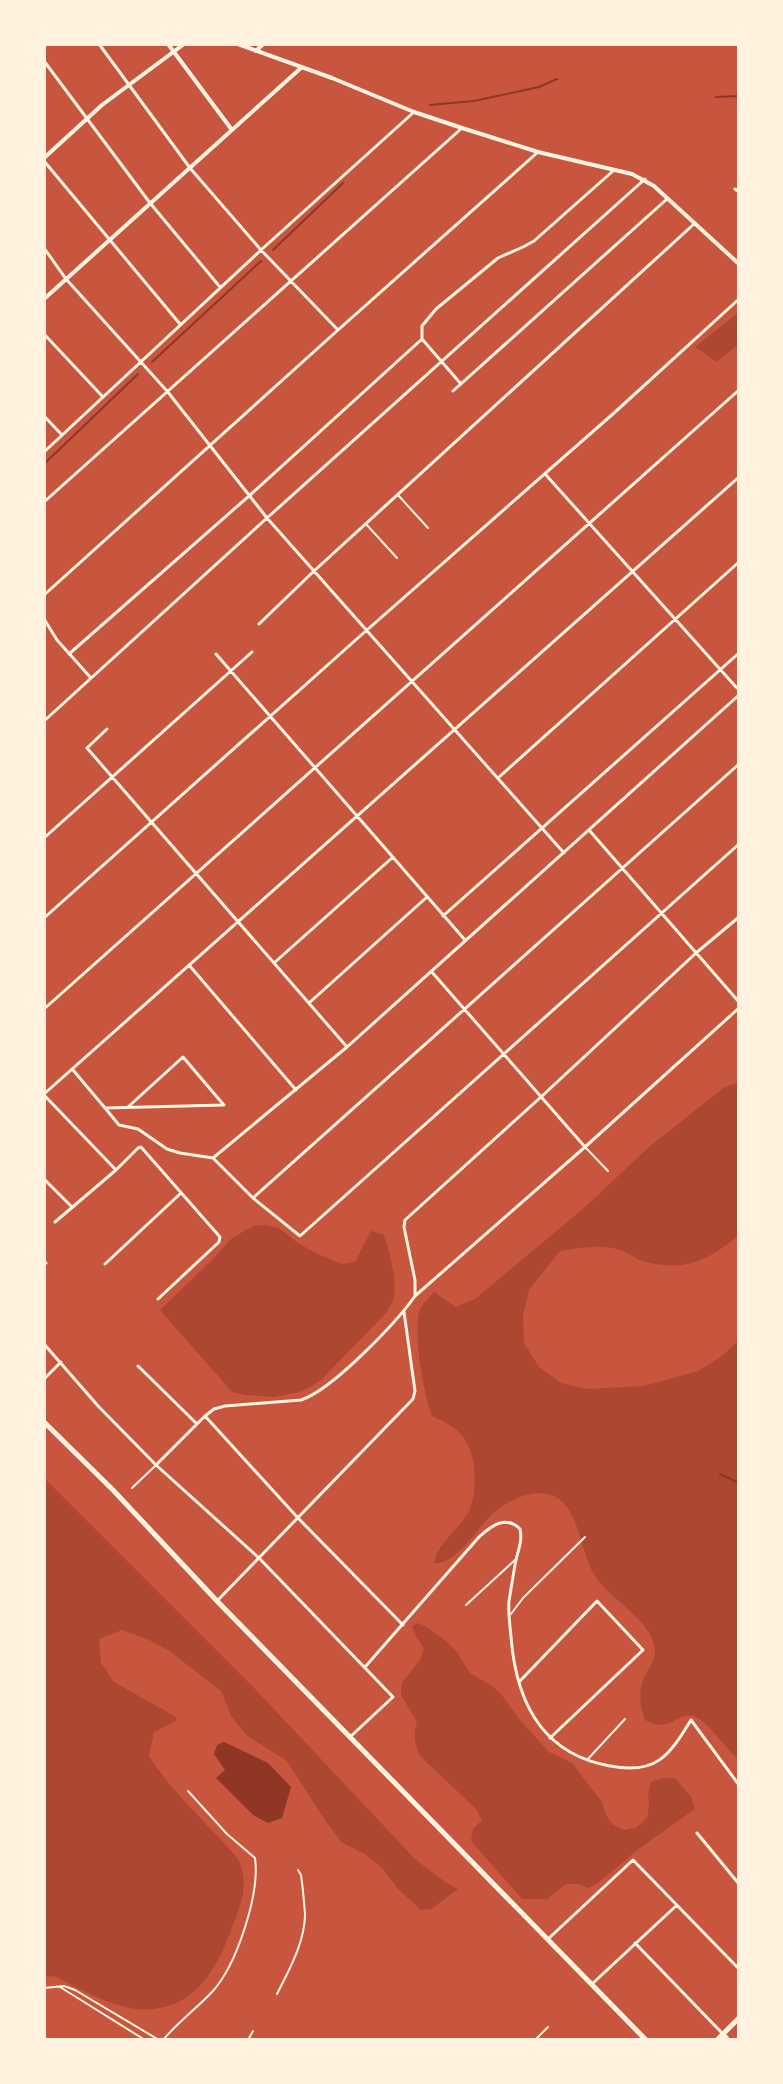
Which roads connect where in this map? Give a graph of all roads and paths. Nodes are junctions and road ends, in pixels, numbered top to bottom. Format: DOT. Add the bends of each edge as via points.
graph roads {
  1 [pos="99,44"];
  2 [pos="168,44"];
  3 [pos="184,44"];
  4 [pos="238,44"];
  5 [pos="263,44"];
  6 [pos="256,51"];
  7 [pos="174,52"];
  8 [pos="44,61"];
  9 [pos="302,67"];
  10 [pos="129,85"];
  11 [pos="414,112"];
  12 [pos="87,119"];
  13 [pos="462,128"];
  14 [pos="232,130"];
  15 [pos="538,152"];
  16 [pos="44,160"];
  17 [pos="190,168"];
  18 [pos="613,171"];
  19 [pos="645,179"];
  20 [pos="667,199"];
  21 [pos="150,203"];
  22 [pos="694,224"];
  23 [pos="109,240"];
  24 [pos="44,248"];
  25 [pos="261,250"];
  26 [pos="739,264"];
  27 [pos="66,279"];
  28 [pos="290,282"];
  29 [pos="220,287"];
  30 [pos="44,299"];
  31 [pos="739,299"];
  32 [pos="181,324"];
  33 [pos="338,330"];
  34 [pos="44,334"];
  35 [pos="422,339"];
  36 [pos="443,362"];
  37 [pos="140,363"];
  38 [pos="461,384"];
  39 [pos="739,390"];
  40 [pos="167,391"];
  41 [pos="453,391"];
  42 [pos="103,397"];
  43 [pos="44,416"];
  44 [pos="62,435"];
  45 [pos="209,445"];
  46 [pos="44,452"];
  47 [pos="545,474"];
  48 [pos="739,477"];
  49 [pos="397,494"];
  50 [pos="249,496"];
  51 [pos="44,502"];
  52 [pos="267,518"];
  53 [pos="365,523"];
  54 [pos="589,523"];
  55 [pos="428,528"];
  56 [pos="397,558"];
  57 [pos="739,562"];
  58 [pos="314,571"];
  59 [pos="633,571"];
  60 [pos="44,595"];
  61 [pos="44,619"];
  62 [pos="675,619"];
  63 [pos="259,624"];
  64 [pos="367,630"];
  65 [pos="252,652"];
  66 [pos="739,653"];
  67 [pos="69,654"];
  68 [pos="216,654"];
  69 [pos="720,670"];
  70 [pos="231,671"];
  71 [pos="91,678"];
  72 [pos="412,681"];
  73 [pos="739,689"];
  74 [pos="739,695"];
  75 [pos="270,716"];
  76 [pos="44,721"];
  77 [pos="107,729"];
  78 [pos="454,730"];
  79 [pos="739,764"];
  80 [pos="315,767"];
  81 [pos="112,777"];
  82 [pos="498,778"];
  83 [pos="357,816"];
  84 [pos="151,822"];
  85 [pos="542,828"];
  86 [pos="589,830"];
  87 [pos="44,838"];
  88 [pos="739,844"];
  89 [pos="564,853"];
  90 [pos="393,857"];
  91 [pos="624,869"];
  92 [pos="196,873"];
  93 [pos="427,897"];
  94 [pos="662,912"];
  95 [pos="443,916"];
  96 [pos="739,917"];
  97 [pos="44,918"];
  98 [pos="238,921"];
  99 [pos="465,940"];
  100 [pos="696,953"];
  101 [pos="274,963"];
  102 [pos="189,965"];
  103 [pos="431,971"];
  104 [pos="739,1002"];
  105 [pos="309,1003"];
  106 [pos="739,1008"];
  107 [pos="44,1009"];
  108 [pos="465,1010"];
  109 [pos="347,1047"];
  110 [pos="504,1054"];
  111 [pos="72,1069"];
  112 [pos="296,1090"];
  113 [pos="44,1094"];
  114 [pos="541,1097"];
  115 [pos="128,1107"];
  116 [pos="105,1108"];
  117 [pos="585,1147"];
  118 [pos="213,1158"];
  119 [pos="116,1170"];
  120 [pos="608,1171"];
  121 [pos="44,1179"];
  122 [pos="181,1193"];
  123 [pos="253,1198"];
  124 [pos="72,1207"];
  125 [pos="55,1222"];
  126 [pos="105,1264"];
  127 [pos="415,1296"];
  128 [pos="158,1299"];
  129 [pos="404,1312"];
  130 [pos="44,1344"];
  131 [pos="61,1362"];
  132 [pos="138,1366"];
  133 [pos="44,1379"];
  134 [pos="205,1416"];
  135 [pos="44,1422"];
  136 [pos="197,1424"];
  137 [pos="156,1465"];
  138 [pos="132,1488"];
  139 [pos="298,1518"];
  140 [pos="585,1537"];
  141 [pos="259,1558"];
  142 [pos="515,1560"];
  143 [pos="217,1601"];
  144 [pos="466,1605"];
  145 [pos="509,1615"];
  146 [pos="403,1625"];
  147 [pos="365,1667"];
  148 [pos="519,1682"];
  149 [pos="625,1719"];
  150 [pos="350,1737"];
  151 [pos="550,1738"];
  152 [pos="586,1761"];
  153 [pos="739,1785"];
  154 [pos="188,1791"];
  155 [pos="697,1833"];
  156 [pos="298,1870"];
  157 [pos="739,1884"];
  158 [pos="677,1905"];
  159 [pos="548,1939"];
  160 [pos="635,1943"];
  161 [pos="739,1969"];
  162 [pos="592,1985"];
  163 [pos="59,1986"];
  164 [pos="44,1988"];
  165 [pos="277,1994"];
  166 [pos="739,2018"];
  167 [pos="548,2027"];
  168 [pos="253,2031"];
  169 [pos="723,2034"];
  170 [pos="145,2040"];
  171 [pos="161,2040"];
  172 [pos="248,2040"];
  173 [pos="535,2040"];
  174 [pos="646,2040"];
  175 [pos="717,2040"];
  176 [pos="728,2040"];
  1 -- 10 [label="street"];
  2 -- 7 [label="street"];
  3 -- 7 [label="street"];
  4 -- 6 [label="street"];
  5 -- 6 [label="street"];
  6 -- 9 [label="street"];
  7 -- 10 [label="street"];
  7 -- 14 [label="street"];
  8 -- 12 [label="street"];
  9 -- 11 [label="street"];
  9 -- 14 [label="street"];
  10 -- 12 [label="street"];
  10 -- 17 [label="street"];
  11 -- 13 [label="street"];
  11 -- 25 [label="street"];
  12 -- 16 [label="street"];
  12 -- 21 [label="street"];
  13 -- 15 [label="street"];
  13 -- 28 [label="street"];
  14 -- 17 [label="street"];
  15 -- 18 [label="street"];
  15 -- 33 [label="street"];
  16 -- 23 [label="street"];
  17 -- 21 [label="street"];
  17 -- 25 [label="street"];
  18 -- 19 [label="street"];
  18 -- 35 [label="street" via="534,241 498,258 436,309 422,326"];
  19 -- 20 [label="street"];
  19 -- 36 [label="street"];
  20 -- 22 [label="street"];
  20 -- 38 [label="street"];
  21 -- 23 [label="street"];
  21 -- 29 [label="street"];
  22 -- 26 [label="street"];
  22 -- 49 [label="street"];
  23 -- 27 [label="street"];
  23 -- 32 [label="street"];
  24 -- 27 [label="street"];
  25 -- 28 [label="street"];
  25 -- 29 [label="street"];
  27 -- 30 [label="street"];
  27 -- 37 [label="street"];
  28 -- 33 [label="street"];
  28 -- 40 [label="street"];
  29 -- 32 [label="street"];
  31 -- 47 [label="street"];
  32 -- 37 [label="street"];
  33 -- 45 [label="street"];
  34 -- 42 [label="street"];
  35 -- 36 [label="street"];
  35 -- 50 [label="street"];
  36 -- 38 [label="street"];
  36 -- 52 [label="street"];
  37 -- 40 [label="street"];
  37 -- 42 [label="street"];
  38 -- 41 [label="street"];
  39 -- 54 [label="street"];
  40 -- 45 [label="street"];
  40 -- 51 [label="street"];
  42 -- 44 [label="street"];
  43 -- 44 [label="street"];
  44 -- 46 [label="street"];
  45 -- 50 [label="street"];
  45 -- 60 [label="street"];
  47 -- 54 [label="street"];
  47 -- 64 [label="street"];
  48 -- 59 [label="street"];
  49 -- 53 [label="street"];
  49 -- 55 [label="lane"];
  50 -- 52 [label="street"];
  50 -- 67 [label="street"];
  52 -- 58 [label="street"];
  52 -- 71 [label="street"];
  53 -- 56 [label="lane"];
  53 -- 58 [label="street"];
  54 -- 59 [label="street"];
  54 -- 72 [label="street"];
  57 -- 62 [label="street"];
  58 -- 63 [label="street"];
  58 -- 64 [label="street"];
  59 -- 62 [label="street"];
  59 -- 78 [label="street"];
  61 -- 67 [label="street"];
  62 -- 69 [label="street"];
  62 -- 82 [label="street"];
  64 -- 72 [label="street"];
  64 -- 75 [label="street"];
  65 -- 70 [label="street"];
  66 -- 69 [label="street"];
  67 -- 71 [label="street"];
  68 -- 70 [label="street"];
  69 -- 73 [label="street"];
  69 -- 85 [label="street"];
  70 -- 75 [label="street"];
  70 -- 81 [label="street"];
  71 -- 76 [label="street"];
  72 -- 78 [label="street"];
  72 -- 80 [label="street"];
  74 -- 86 [label="street"];
  75 -- 80 [label="street"];
  75 -- 84 [label="street"];
  77 -- 81 [label="street" via="87,748"];
  78 -- 82 [label="street"];
  78 -- 83 [label="street"];
  79 -- 91 [label="street"];
  80 -- 83 [label="street"];
  80 -- 92 [label="street"];
  81 -- 84 [label="street"];
  81 -- 87 [label="street"];
  82 -- 85 [label="street"];
  83 -- 90 [label="street"];
  83 -- 98 [label="street"];
  84 -- 92 [label="street"];
  84 -- 97 [label="street"];
  85 -- 89 [label="street"];
  85 -- 95 [label="street"];
  86 -- 89 [label="street"];
  86 -- 91 [label="street"];
  88 -- 94 [label="street"];
  89 -- 99 [label="street"];
  90 -- 93 [label="street"];
  90 -- 101 [label="street"];
  91 -- 94 [label="street"];
  91 -- 108 [label="street"];
  92 -- 98 [label="street"];
  92 -- 107 [label="street"];
  93 -- 95 [label="street"];
  93 -- 105 [label="street"];
  94 -- 100 [label="street"];
  94 -- 110 [label="street"];
  95 -- 99 [label="street"];
  96 -- 100 [label="street"];
  98 -- 101 [label="street"];
  98 -- 102 [label="street"];
  99 -- 103 [label="street"];
  100 -- 104 [label="street"];
  100 -- 114 [label="street"];
  101 -- 105 [label="street"];
  102 -- 111 [label="street"];
  102 -- 112 [label="street"];
  103 -- 108 [label="street"];
  103 -- 109 [label="street"];
  105 -- 109 [label="street"];
  106 -- 117 [label="street"];
  108 -- 110 [label="street"];
  108 -- 123 [label="street"];
  109 -- 112 [label="street"];
  110 -- 114 [label="street"];
  110 -- 123 [label="street" via="300,1236"];
  111 -- 113 [label="street"];
  111 -- 116 [label="street"];
  112 -- 118 [label="street"];
  113 -- 119 [label="street"];
  114 -- 117 [label="street"];
  114 -- 127 [label="street" via="405,1220"];
  115 -- 115 [label="street" via="183,1057 224,1105"];
  115 -- 116 [label="street"];
  116 -- 118 [label="street" via="119,1125 138,1129 167,1149"];
  117 -- 120 [label="lane"];
  117 -- 127 [label="street"];
  118 -- 123 [label="street"];
  119 -- 122 [label="street" via="141,1147"];
  119 -- 124 [label="street"];
  121 -- 124 [label="street"];
  122 -- 126 [label="street"];
  122 -- 128 [label="street" via="221,1240"];
  124 -- 125 [label="street"];
  127 -- 129 [label="street"];
  129 -- 134 [label="street" via="310,1397 225,1406"];
  129 -- 139 [label="street" via="413,1399"];
  130 -- 131 [label="street"];
  131 -- 133 [label="street"];
  131 -- 137 [label="street"];
  132 -- 136 [label="street"];
  134 -- 136 [label="street"];
  134 -- 139 [label="street"];
  135 -- 143 [label="main road"];
  136 -- 137 [label="street"];
  137 -- 138 [label="lane"];
  137 -- 141 [label="street"];
  139 -- 141 [label="street"];
  139 -- 146 [label="street"];
  140 -- 145 [label="lane"];
  141 -- 143 [label="street"];
  141 -- 147 [label="street"];
  142 -- 144 [label="lane"];
  142 -- 145 [label="street"];
  142 -- 146 [label="street" via="520,1529 512,1522 497,1523"];
  143 -- 150 [label="main road"];
  145 -- 148 [label="street"];
  146 -- 147 [label="street"];
  147 -- 150 [label="street" via="393,1697"];
  148 -- 151 [label="street" via="534,1718"];
  148 -- 151 [label="street" via="597,1601 643,1650"];
  149 -- 152 [label="lane"];
  150 -- 159 [label="main road"];
  151 -- 152 [label="street"];
  152 -- 153 [label="street" via="618,1768 653,1765 674,1748 691,1720"];
  154 -- 171 [label="lane" via="255,1858 254,1897 239,1946 215,1989"];
  155 -- 157 [label="street"];
  156 -- 165 [label="lane" via="305,1917"];
  158 -- 159 [label="street" via="633,1860"];
  158 -- 160 [label="street"];
  158 -- 161 [label="street"];
  159 -- 162 [label="main road"];
  160 -- 162 [label="street"];
  160 -- 169 [label="street"];
  162 -- 174 [label="main road"];
  163 -- 164 [label="lane"];
  163 -- 170 [label="lane"];
  163 -- 171 [label="lane"];
  166 -- 169 [label="main road"];
  167 -- 173 [label="lane"];
  168 -- 172 [label="lane"];
  169 -- 175 [label="main road"];
  169 -- 176 [label="main road"];
}
